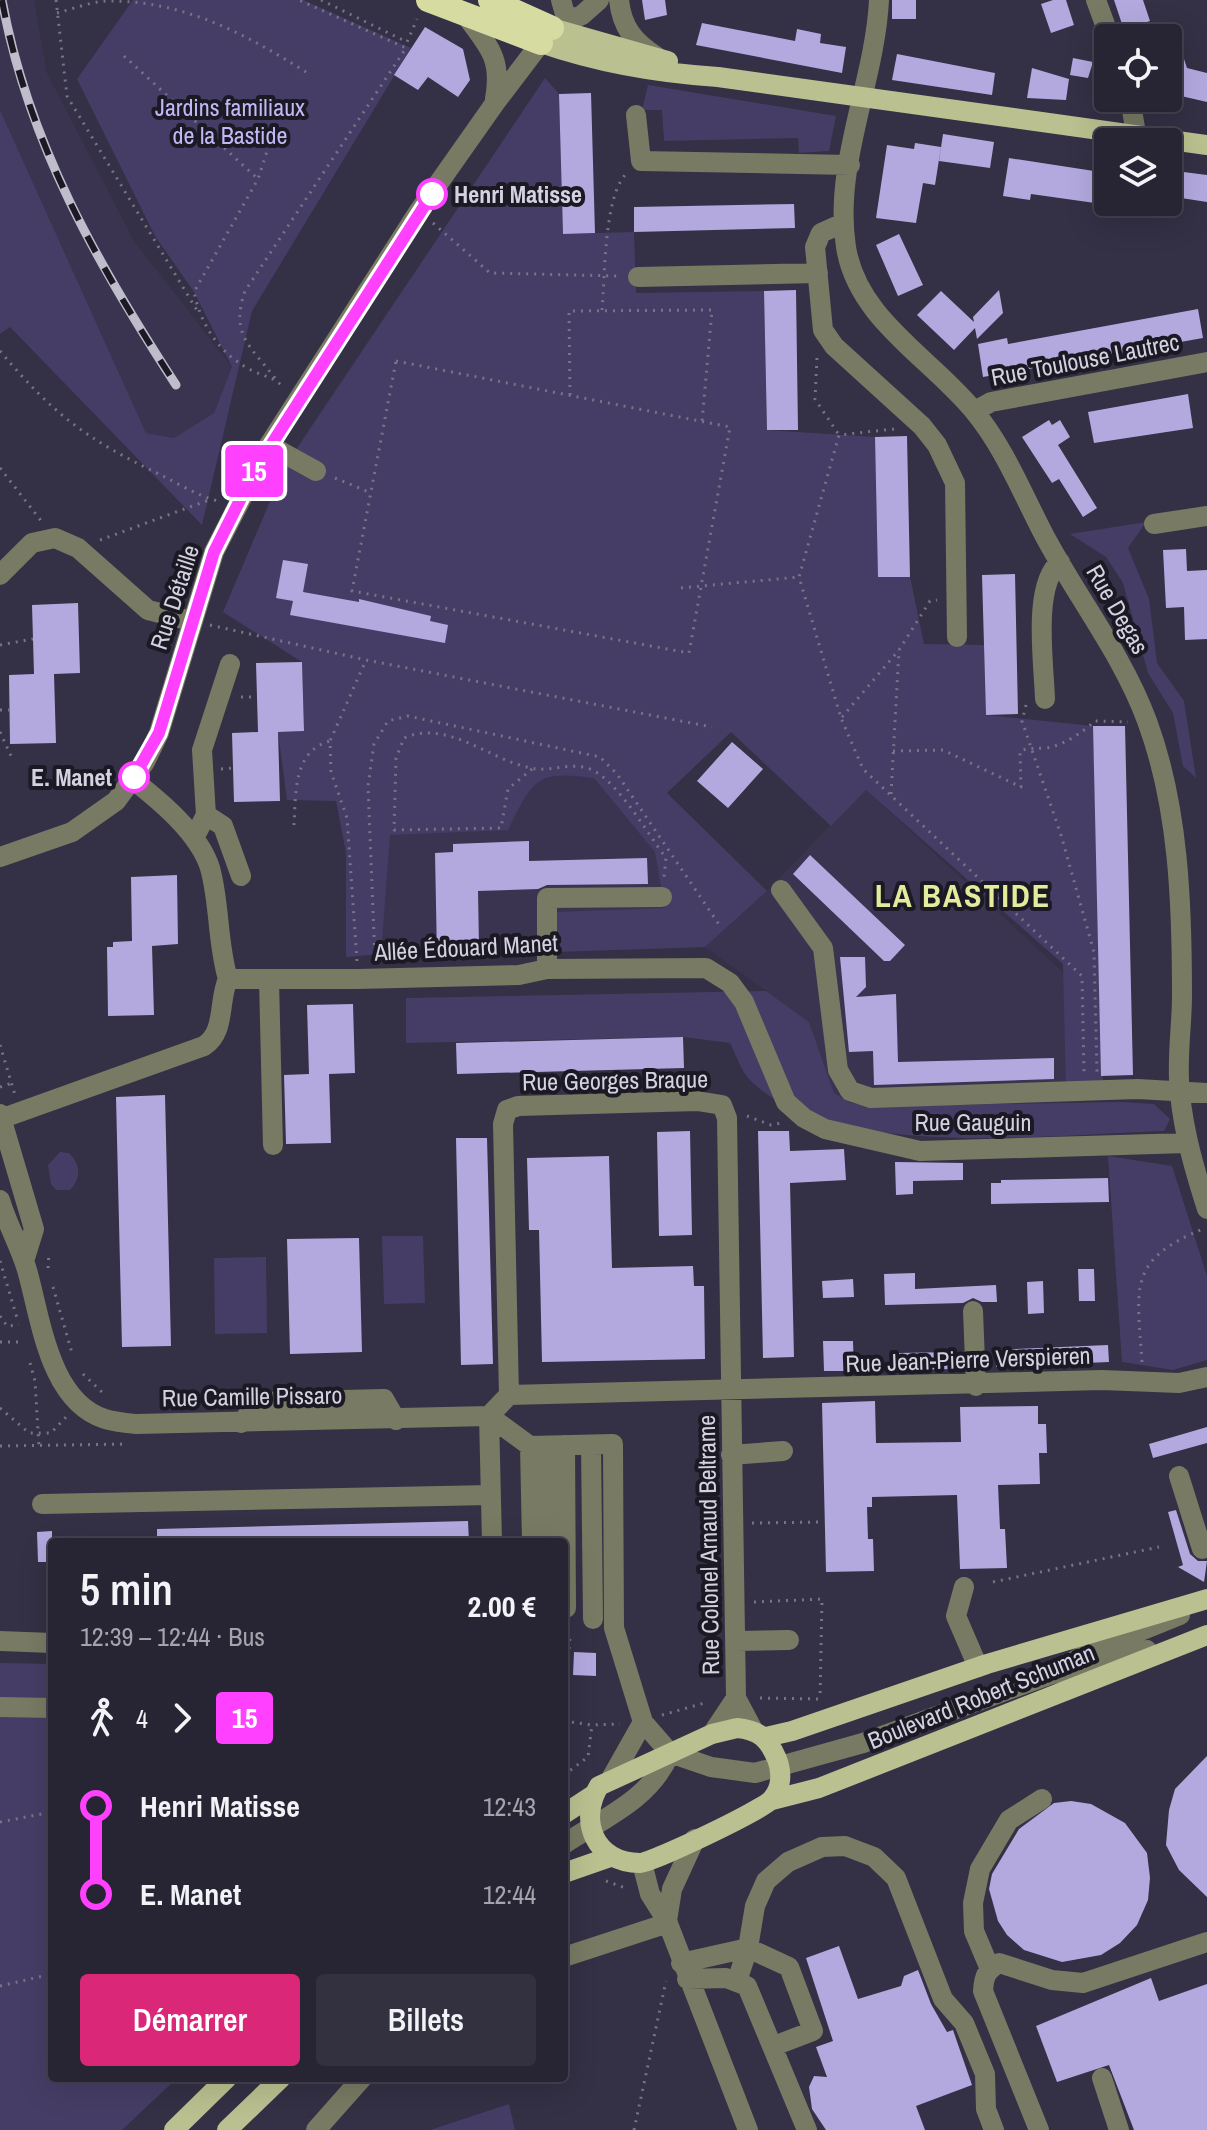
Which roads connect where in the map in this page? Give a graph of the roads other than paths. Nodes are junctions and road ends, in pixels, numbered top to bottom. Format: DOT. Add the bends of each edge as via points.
graph roads {
  1 [pos="490,0"];
  2 [pos="561,0"];
  3 [pos="599,0"];
  4 [pos="619,0"];
  5 [pos="879,0"];
  6 [pos="1096,0"];
  7 [pos="424,7"];
  8 [pos="467,17"];
  9 [pos="1105,24"];
  10 [pos="553,30"];
  11 [pos="661,59"];
  12 [pos="718,77"];
  13 [pos="864,98"];
  14 [pos="495,103"];
  15 [pos="636,115"];
  16 [pos="1094,128"];
  17 [pos="1182,141"];
  18 [pos="1207,145"];
  19 [pos="850,165"];
  20 [pos="843,223"];
  21 [pos="818,273"];
  22 [pos="638,277"];
  23 [pos="1207,362"];
  24 [pos="975,411"];
  25 [pos="269,445"];
  26 [pos="316,471"];
  27 [pos="1207,516"];
  28 [pos="1154,524"];
  29 [pos="1060,562"];
  30 [pos="0,575"];
  31 [pos="191,621"];
  32 [pos="957,637"];
  33 [pos="230,664"];
  34 [pos="1045,699"];
  35 [pos="132,779"];
  36 [pos="206,815"];
  37 [pos="194,838"];
  38 [pos="0,857"];
  39 [pos="241,876"];
  40 [pos="781,890"];
  41 [pos="662,897"];
  42 [pos="547,969"];
  43 [pos="228,979"];
  44 [pos="269,980"];
  45 [pos="1207,1080"];
  46 [pos="1179,1091"];
  47 [pos="1207,1093"];
  48 [pos="4,1116"];
  49 [pos="804,1118"];
  50 [pos="1187,1143"];
  51 [pos="273,1145"];
  52 [pos="0,1200"];
  53 [pos="1207,1209"];
  54 [pos="24,1261"];
  55 [pos="973,1311"];
  56 [pos="1207,1377"];
  57 [pos="976,1386"];
  58 [pos="730,1392"];
  59 [pos="509,1395"];
  60 [pos="489,1416"];
  61 [pos="591,1445"];
  62 [pos="547,1446"];
  63 [pos="783,1451"];
  64 [pos="731,1455"];
  65 [pos="1179,1476"];
  66 [pos="491,1495"];
  67 [pos="42,1504"];
  68 [pos="492,1538"];
  69 [pos="533,1538"];
  70 [pos="549,1538"];
  71 [pos="557,1538"];
  72 [pos="1202,1549"];
  73 [pos="964,1587"];
  74 [pos="1207,1601"];
  75 [pos="568,1608"];
  76 [pos="593,1619"];
  77 [pos="614,1628"];
  78 [pos="1207,1634"];
  79 [pos="789,1640"];
  80 [pos="0,1641"];
  81 [pos="735,1641"];
  82 [pos="48,1643"];
  83 [pos="978,1667"];
  84 [pos="1049,1675"];
  85 [pos="736,1698"];
  86 [pos="0,1707"];
  87 [pos="48,1708"];
  88 [pos="643,1722"];
  89 [pos="759,1733"];
  90 [pos="712,1734"];
  91 [pos="670,1753"];
  92 [pos="779,1767"];
  93 [pos="612,1777"];
  94 [pos="593,1795"];
  95 [pos="1042,1799"];
  96 [pos="772,1800"];
  97 [pos="568,1811"];
  98 [pos="590,1827"];
  99 [pos="695,1839"];
  100 [pos="568,1841"];
  101 [pos="610,1857"];
  102 [pos="642,1863"];
  103 [pos="568,1872"];
  104 [pos="670,1929"];
  105 [pos="1207,1942"];
  106 [pos="748,1948"];
  107 [pos="568,1956"];
  108 [pos="990,1969"];
  109 [pos="684,1971"];
  110 [pos="737,1981"];
  111 [pos="774,2046"];
  112 [pos="1102,2078"];
  113 [pos="223,2082"];
  114 [pos="277,2082"];
  115 [pos="358,2082"];
  116 [pos="174,2130"];
  117 [pos="227,2130"];
  118 [pos="316,2130"];
  119 [pos="748,2130"];
  120 [pos="807,2130"];
  121 [pos="994,2130"];
  122 [pos="1039,2130"];
  123 [pos="1119,2130"];
  1 -- 10 [label="highway"];
  2 -- 10 [label="street"];
  3 -- 10 [label="street, Rue Détaille"];
  4 -- 11 [label="street" via="627,30 638,45"];
  5 -- 13 [label="street, Rue Degas"];
  6 -- 9 [label="street"];
  7 -- 8 [label="highway"];
  8 -- 10 [label="highway"];
  8 -- 14 [label="street" via="493,53 499,75"];
  10 -- 11 [label="main road"];
  10 -- 12 [label="main road" via="595,60"];
  10 -- 14 [label="street, Rue Détaille"];
  11 -- 12 [label="main road"];
  12 -- 13 [label="main road"];
  13 -- 16 [label="main road"];
  13 -- 19 [label="street, Rue Degas"];
  14 -- 25 [label="street, Rue Détaille"];
  15 -- 19 [label="street" via="641,161"];
  17 -- 18 [label="main road"];
  19 -- 20 [label="street, Rue Degas"];
  20 -- 21 [label="street" via="821,233 815,247"];
  20 -- 24 [label="street, Rue Degas" via="851,271 870,305"];
  21 -- 22 [label="street"];
  21 -- 32 [label="street" via="823,330 922,426 955,483"];
  23 -- 24 [label="street, Rue Toulouse Lautrec" via="991,402"];
  24 -- 29 [label="street, Rue Degas" via="1027,495"];
  25 -- 26 [label="street"];
  25 -- 31 [label="street, Rue Détaille" via="214,552"];
  27 -- 28 [label="street"];
  29 -- 34 [label="street" via="1051,569 1044,595"];
  29 -- 46 [label="street, Rue Degas" via="1109,643 1148,723 1175,845 1182,924"];
  30 -- 31 [label="street" via="32,543 55,538 78,548 148,610"];
  31 -- 35 [label="street, Rue Détaille" via="159,733"];
  33 -- 36 [label="street" via="202,750"];
  35 -- 37 [label="street"];
  35 -- 38 [label="street, Rue Détaille" via="116,801 72,832"];
  36 -- 37 [label="street"];
  36 -- 39 [label="street" via="223,826"];
  37 -- 43 [label="street" via="209,864 218,945"];
  40 -- 46 [label="street" via="823,948 838,1070 850,1091 871,1098"];
  41 -- 42 [label="street" via="547,898"];
  42 -- 44 [label="street, Allée Édouard Manet" via="519,975"];
  42 -- 49 [label="street, Allée Édouard Manet" via="706,968 730,983 744,1002 786,1102"];
  43 -- 44 [label="street, Allée Édouard Manet"];
  43 -- 48 [label="street" via="213,1041"];
  44 -- 51 [label="street"];
  45 -- 46 [label="street"];
  46 -- 47 [label="street"];
  46 -- 50 [label="street, Rue Degas"];
  48 -- 54 [label="street, Rue Camille Pissaro" via="34,1229"];
  49 -- 50 [label="street, Rue Gauguin" via="852,1137 920,1151"];
  50 -- 53 [label="street, Rue Degas"];
  52 -- 54 [label="street"];
  54 -- 60 [label="street, Rue Camille Pissaro" via="56,1370 78,1401 104,1418 136,1424"];
  55 -- 57 [label="street"];
  56 -- 57 [label="street, Rue Jean-Pierre Verspieren" via="1179,1383"];
  57 -- 58 [label="street, Rue Jean-Pierre Verspieren"];
  58 -- 59 [label="street"];
  58 -- 59 [label="street, Rue Georges Braque" via="727,1118 722,1105 697,1101 507,1110 503,1124"];
  58 -- 64 [label="street, Rue Colonel Arnaud Beltrame"];
  59 -- 60 [label="street"];
  60 -- 62 [label="street"];
  60 -- 66 [label="street"];
  61 -- 62 [label="street"];
  61 -- 76 [label="street"];
  61 -- 77 [label="street" via="613,1444"];
  62 -- 69 [label="street"];
  62 -- 70 [label="street"];
  62 -- 71 [label="street"];
  63 -- 64 [label="street"];
  64 -- 81 [label="street, Rue Colonel Arnaud Beltrame"];
  65 -- 72 [label="street"];
  66 -- 67 [label="street"];
  66 -- 68 [label="street"];
  73 -- 83 [label="street" via="956,1616"];
  74 -- 83 [label="main road, Boulevard Robert Schuman"];
  74 -- 84 [label="street"];
  75 -- 76 [label="street"];
  76 -- 77 [label="street"];
  77 -- 88 [label="street"];
  78 -- 84 [label="street"];
  78 -- 96 [label="main road, Boulevard Robert Schuman" via="819,1788"];
  79 -- 81 [label="street"];
  80 -- 82 [label="street"];
  81 -- 85 [label="street, Rue Colonel Arnaud Beltrame"];
  83 -- 89 [label="main road, Boulevard Robert Schuman" via="792,1731"];
  84 -- 92 [label="street" via="863,1743"];
  85 -- 89 [label="street, Rue Colonel Arnaud Beltrame"];
  85 -- 90 [label="street, Rue Colonel Arnaud Beltrame"];
  86 -- 87 [label="street"];
  88 -- 91 [label="street"];
  88 -- 93 [label="street"];
  89 -- 90 [label="main road, Boulevard Robert Schuman" via="737,1728"];
  89 -- 92 [label="main road"];
  90 -- 91 [label="main road, Boulevard Robert Schuman"];
  91 -- 92 [label="street" via="711,1767 755,1773"];
  91 -- 93 [label="main road, Boulevard Robert Schuman"];
  91 -- 98 [label="street" via="641,1795"];
  92 -- 96 [label="main road" via="779,1788"];
  93 -- 94 [label="main road"];
  94 -- 97 [label="main road"];
  94 -- 98 [label="main road"];
  95 -- 108 [label="street" via="1009,1820 980,1869 974,1931"];
  96 -- 99 [label="main road, Boulevard Robert Schuman"];
  98 -- 100 [label="street"];
  98 -- 101 [label="main road"];
  99 -- 102 [label="main road, Boulevard Robert Schuman"];
  99 -- 104 [label="street" via="672,1889"];
  101 -- 102 [label="main road"];
  101 -- 103 [label="main road"];
  102 -- 104 [label="street" via="650,1894"];
  104 -- 107 [label="street"];
  104 -- 109 [label="street"];
  105 -- 108 [label="street" via="1083,1983 1052,1980 999,1963"];
  106 -- 109 [label="street"];
  106 -- 110 [label="street"];
  106 -- 111 [label="street" via="789,1967 813,2031"];
  106 -- 121 [label="street" via="760,1893 788,1862 822,1847 845,1846 874,1857 896,1878 943,1999 964,2023 985,2074 986,2109"];
  108 -- 122 [label="street" via="983,1991"];
  109 -- 110 [label="street"];
  109 -- 119 [label="street"];
  110 -- 111 [label="street" via="747,1986"];
  111 -- 120 [label="street"];
  112 -- 123 [label="street"];
  113 -- 116 [label="main road"];
  114 -- 117 [label="main road"];
  115 -- 118 [label="street"];
}
